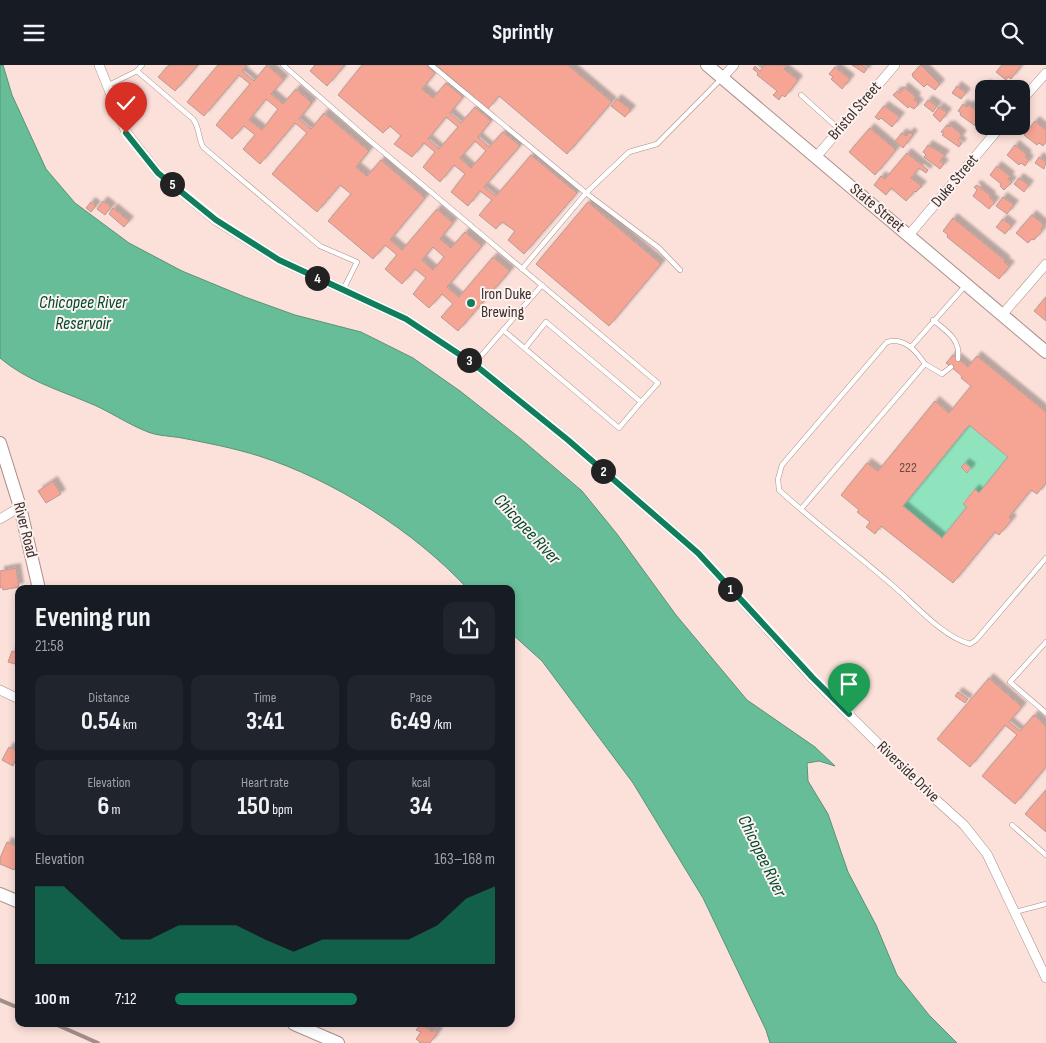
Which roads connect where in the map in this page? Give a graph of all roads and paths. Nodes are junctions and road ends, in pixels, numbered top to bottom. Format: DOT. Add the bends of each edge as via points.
graph roads {
  1 [pos="99,65"];
  2 [pos="142,65"];
  3 [pos="283,65"];
  4 [pos="431,65"];
  5 [pos="707,65"];
  6 [pos="734,65"];
  7 [pos="895,65"];
  8 [pos="137,71"];
  9 [pos="1046,73"];
  10 [pos="722,78"];
  11 [pos="106,87"];
  12 [pos="1030,91"];
  13 [pos="801,95"];
  14 [pos="840,129"];
  15 [pos="993,135"];
  16 [pos="816,157"];
  17 [pos="586,193"];
  18 [pos="909,235"];
  19 [pos="1046,264"];
  20 [pos="522,269"];
  21 [pos="680,270"];
  22 [pos="966,284"];
  23 [pos="542,285"];
  24 [pos="343,290"];
  25 [pos="1002,315"];
  26 [pos="933,319"];
  27 [pos="503,330"];
  28 [pos="911,347"];
  29 [pos="525,348"];
  30 [pos="1046,352"];
  31 [pos="958,359"];
  32 [pos="474,364"];
  33 [pos="925,364"];
  34 [pos="951,367"];
  35 [pos="641,402"];
  36 [pos="0,443"];
  37 [pos="20,507"];
  38 [pos="800,509"];
  39 [pos="0,519"];
  40 [pos="1046,558"];
  41 [pos="38,585"];
  42 [pos="1046,642"];
  43 [pos="0,690"];
  44 [pos="15,697"];
  45 [pos="1046,713"];
  46 [pos="1012,825"];
  47 [pos="1046,855"];
  48 [pos="0,894"];
  49 [pos="15,900"];
  50 [pos="1046,904"];
  51 [pos="1015,912"];
  52 [pos="1046,978"];
  53 [pos="301,1027"];
  54 [pos="338,1043"];
  1 -- 11 [label="street, Riverside Drive"];
  2 -- 8 [label="lane"];
  3 -- 20 [label="lane"];
  4 -- 17 [label="lane"];
  5 -- 10 [label="street, State Street"];
  6 -- 10 [label="street"];
  7 -- 14 [label="street, Bristol Street"];
  8 -- 11 [label="lane"];
  8 -- 24 [label="lane" via="193,119 203,147 320,246 357,262"];
  9 -- 12 [label="street"];
  10 -- 16 [label="street, State Street"];
  10 -- 17 [label="lane" via="656,144 629,152"];
  11 -- 24 [label="street, Riverside Drive" via="126,133 158,173 216,220 279,260"];
  13 -- 14 [label="lane"];
  14 -- 16 [label="street, Bristol Street"];
  15 -- 18 [label="street, Duke Street"];
  16 -- 18 [label="street, State Street"];
  17 -- 20 [label="lane"];
  17 -- 21 [label="lane" via="659,248"];
  18 -- 22 [label="street, State Street"];
  19 -- 25 [label="street"];
  20 -- 23 [label="lane"];
  22 -- 25 [label="street, State Street"];
  22 -- 26 [label="lane"];
  23 -- 27 [label="lane"];
  23 -- 35 [label="lane" via="658,383"];
  24 -- 32 [label="street, Riverside Drive" via="406,319"];
  25 -- 30 [label="street, State Street"];
  26 -- 28 [label="lane"];
  26 -- 31 [label="lane" via="954,339 959,350"];
  27 -- 29 [label="lane"];
  27 -- 32 [label="lane"];
  28 -- 33 [label="lane"];
  28 -- 38 [label="lane" via="899,341 887,342 782,465 779,490"];
  29 -- 35 [label="lane" via="619,428"];
  29 -- 35 [label="lane" via="546,322"];
  32 -- 51 [label="street, Riverside Drive" via="568,440 698,553 812,677 964,825 987,854"];
  33 -- 34 [label="lane" via="942,374"];
  33 -- 38 [label="lane"];
  36 -- 37 [label="street, River Road"];
  37 -- 39 [label="street"];
  37 -- 41 [label="street, River Road"];
  38 -- 40 [label="lane" via="947,633 970,644"];
  42 -- 45 [label="lane" via="1010,682"];
  43 -- 44 [label="street"];
  46 -- 47 [label="lane"];
  48 -- 49 [label="street"];
  50 -- 51 [label="lane"];
  51 -- 52 [label="street, Riverside Drive"];
  53 -- 54 [label="street"];
}
